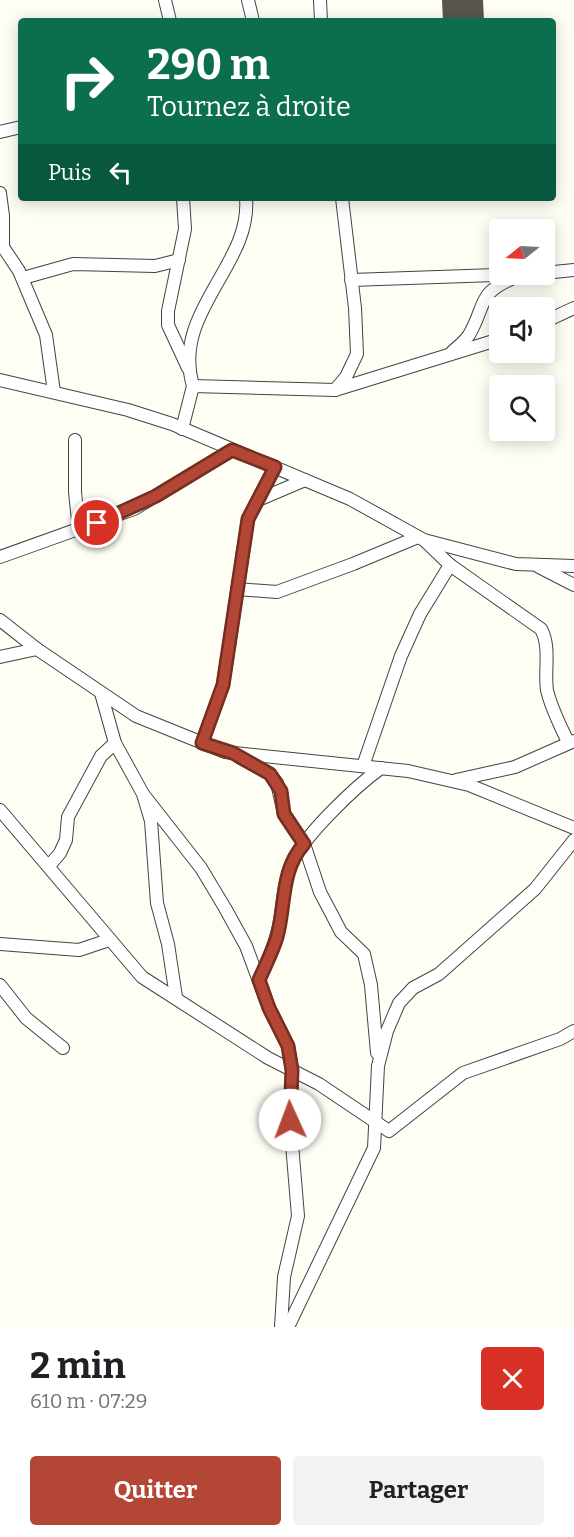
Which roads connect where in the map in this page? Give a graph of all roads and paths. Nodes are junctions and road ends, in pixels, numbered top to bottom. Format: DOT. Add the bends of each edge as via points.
graph roads {
  1 [pos="165,0"];
  2 [pos="320,0"];
  3 [pos="250,1"];
  4 [pos="169,18"];
  5 [pos="253,18"];
  6 [pos="321,18"];
  7 [pos="18,128"];
  8 [pos="0,132"];
  9 [pos="0,193"];
  10 [pos="183,201"];
  11 [pos="246,201"];
  12 [pos="342,201"];
  13 [pos="179,260"];
  14 [pos="574,270"];
  15 [pos="555,272"];
  16 [pos="489,275"];
  17 [pos="22,278"];
  18 [pos="351,280"];
  19 [pos="499,285"];
  20 [pos="574,308"];
  21 [pos="555,317"];
  22 [pos="489,342"];
  23 [pos="452,353"];
  24 [pos="188,370"];
  25 [pos="0,380"];
  26 [pos="193,386"];
  27 [pos="335,390"];
  28 [pos="54,392"];
  29 [pos="182,429"];
  30 [pos="75,440"];
  31 [pos="232,450"];
  32 [pos="275,467"];
  33 [pos="304,480"];
  34 [pos="258,500"];
  35 [pos="79,530"];
  36 [pos="421,538"];
  37 [pos="0,556"];
  38 [pos="450,565"];
  39 [pos="535,565"];
  40 [pos="574,566"];
  41 [pos="574,585"];
  42 [pos="237,589"];
  43 [pos="0,620"];
  44 [pos="37,649"];
  45 [pos="0,657"];
  46 [pos="101,693"];
  47 [pos="571,741"];
  48 [pos="115,743"];
  49 [pos="202,743"];
  50 [pos="233,753"];
  51 [pos="363,766"];
  52 [pos="381,768"];
  53 [pos="451,781"];
  54 [pos="143,794"];
  55 [pos="3,814"];
  56 [pos="574,828"];
  57 [pos="574,840"];
  58 [pos="304,844"];
  59 [pos="49,866"];
  60 [pos="109,940"];
  61 [pos="0,945"];
  62 [pos="259,980"];
  63 [pos="0,985"];
  64 [pos="176,997"];
  65 [pos="574,1031"];
  66 [pos="63,1047"];
  67 [pos="378,1066"];
  68 [pos="292,1070"];
  69 [pos="374,1123"];
  70 [pos="281,1327"];
  71 [pos="288,1327"];
  1 -- 4 [label="street"];
  2 -- 6 [label="street"];
  3 -- 5 [label="street"];
  7 -- 8 [label="street"];
  9 -- 17 [label="street" via="3,247"];
  10 -- 13 [label="street" via="185,229"];
  11 -- 24 [label="street" via="236,246 205,302 192,338"];
  12 -- 18 [label="street"];
  13 -- 17 [label="street" via="155,266 73,264"];
  13 -- 24 [label="street" via="168,325"];
  14 -- 15 [label="street"];
  16 -- 18 [label="street"];
  17 -- 28 [label="street" via="46,335"];
  18 -- 27 [label="street" via="357,354"];
  19 -- 23 [label="street" via="485,296 469,336"];
  20 -- 21 [label="street"];
  22 -- 23 [label="street"];
  23 -- 27 [label="street"];
  24 -- 26 [label="street"];
  25 -- 28 [label="street"];
  26 -- 27 [label="street"];
  26 -- 29 [label="street"];
  28 -- 29 [label="street" via="128,410"];
  29 -- 31 [label="street"];
  30 -- 35 [label="street"];
  31 -- 32 [label="street"];
  31 -- 35 [label="street" via="134,508"];
  32 -- 33 [label="street"];
  32 -- 34 [label="street"];
  33 -- 34 [label="street"];
  33 -- 36 [label="street" via="350,499"];
  34 -- 42 [label="street" via="243,537"];
  35 -- 37 [label="street"];
  36 -- 38 [label="street"];
  36 -- 39 [label="street" via="516,564"];
  36 -- 42 [label="street" via="277,592"];
  38 -- 47 [label="street" via="541,630 546,639 547,689 553,710"];
  38 -- 51 [label="street" via="411,634"];
  39 -- 40 [label="street"];
  39 -- 41 [label="street"];
  42 -- 49 [label="street" via="223,685"];
  43 -- 44 [label="street"];
  44 -- 45 [label="street"];
  44 -- 46 [label="street"];
  46 -- 48 [label="street"];
  46 -- 49 [label="street" via="136,716"];
  47 -- 53 [label="street" via="515,766"];
  48 -- 54 [label="street"];
  48 -- 59 [label="street" via="101,756 68,817 66,840"];
  49 -- 50 [label="street"];
  50 -- 51 [label="street"];
  50 -- 58 [label="street" via="270,774 281,791 284,814"];
  51 -- 52 [label="street"];
  52 -- 53 [label="street"];
  52 -- 58 [label="street" via="359,784"];
  53 -- 56 [label="street"];
  54 -- 62 [label="street" via="201,868 246,946"];
  54 -- 64 [label="street" via="151,821 157,903"];
  55 -- 59 [label="street"];
  57 -- 67 [label="street" via="535,890 439,974 413,988 399,1003"];
  58 -- 62 [label="street" via="291,864 277,936"];
  58 -- 67 [label="street" via="336,924 358,946 367,962"];
  59 -- 60 [label="street"];
  60 -- 61 [label="street" via="79,950"];
  60 -- 64 [label="street" via="142,977"];
  62 -- 68 [label="street" via="288,1046"];
  63 -- 66 [label="street" via="26,1018"];
  64 -- 68 [label="street" via="267,1058"];
  65 -- 69 [label="street" via="463,1073 392,1130"];
  67 -- 69 [label="street"];
  68 -- 69 [label="street"];
  68 -- 70 [label="street" via="290,1120 298,1216 284,1277"];
  69 -- 71 [label="street" via="375,1148"];
}
